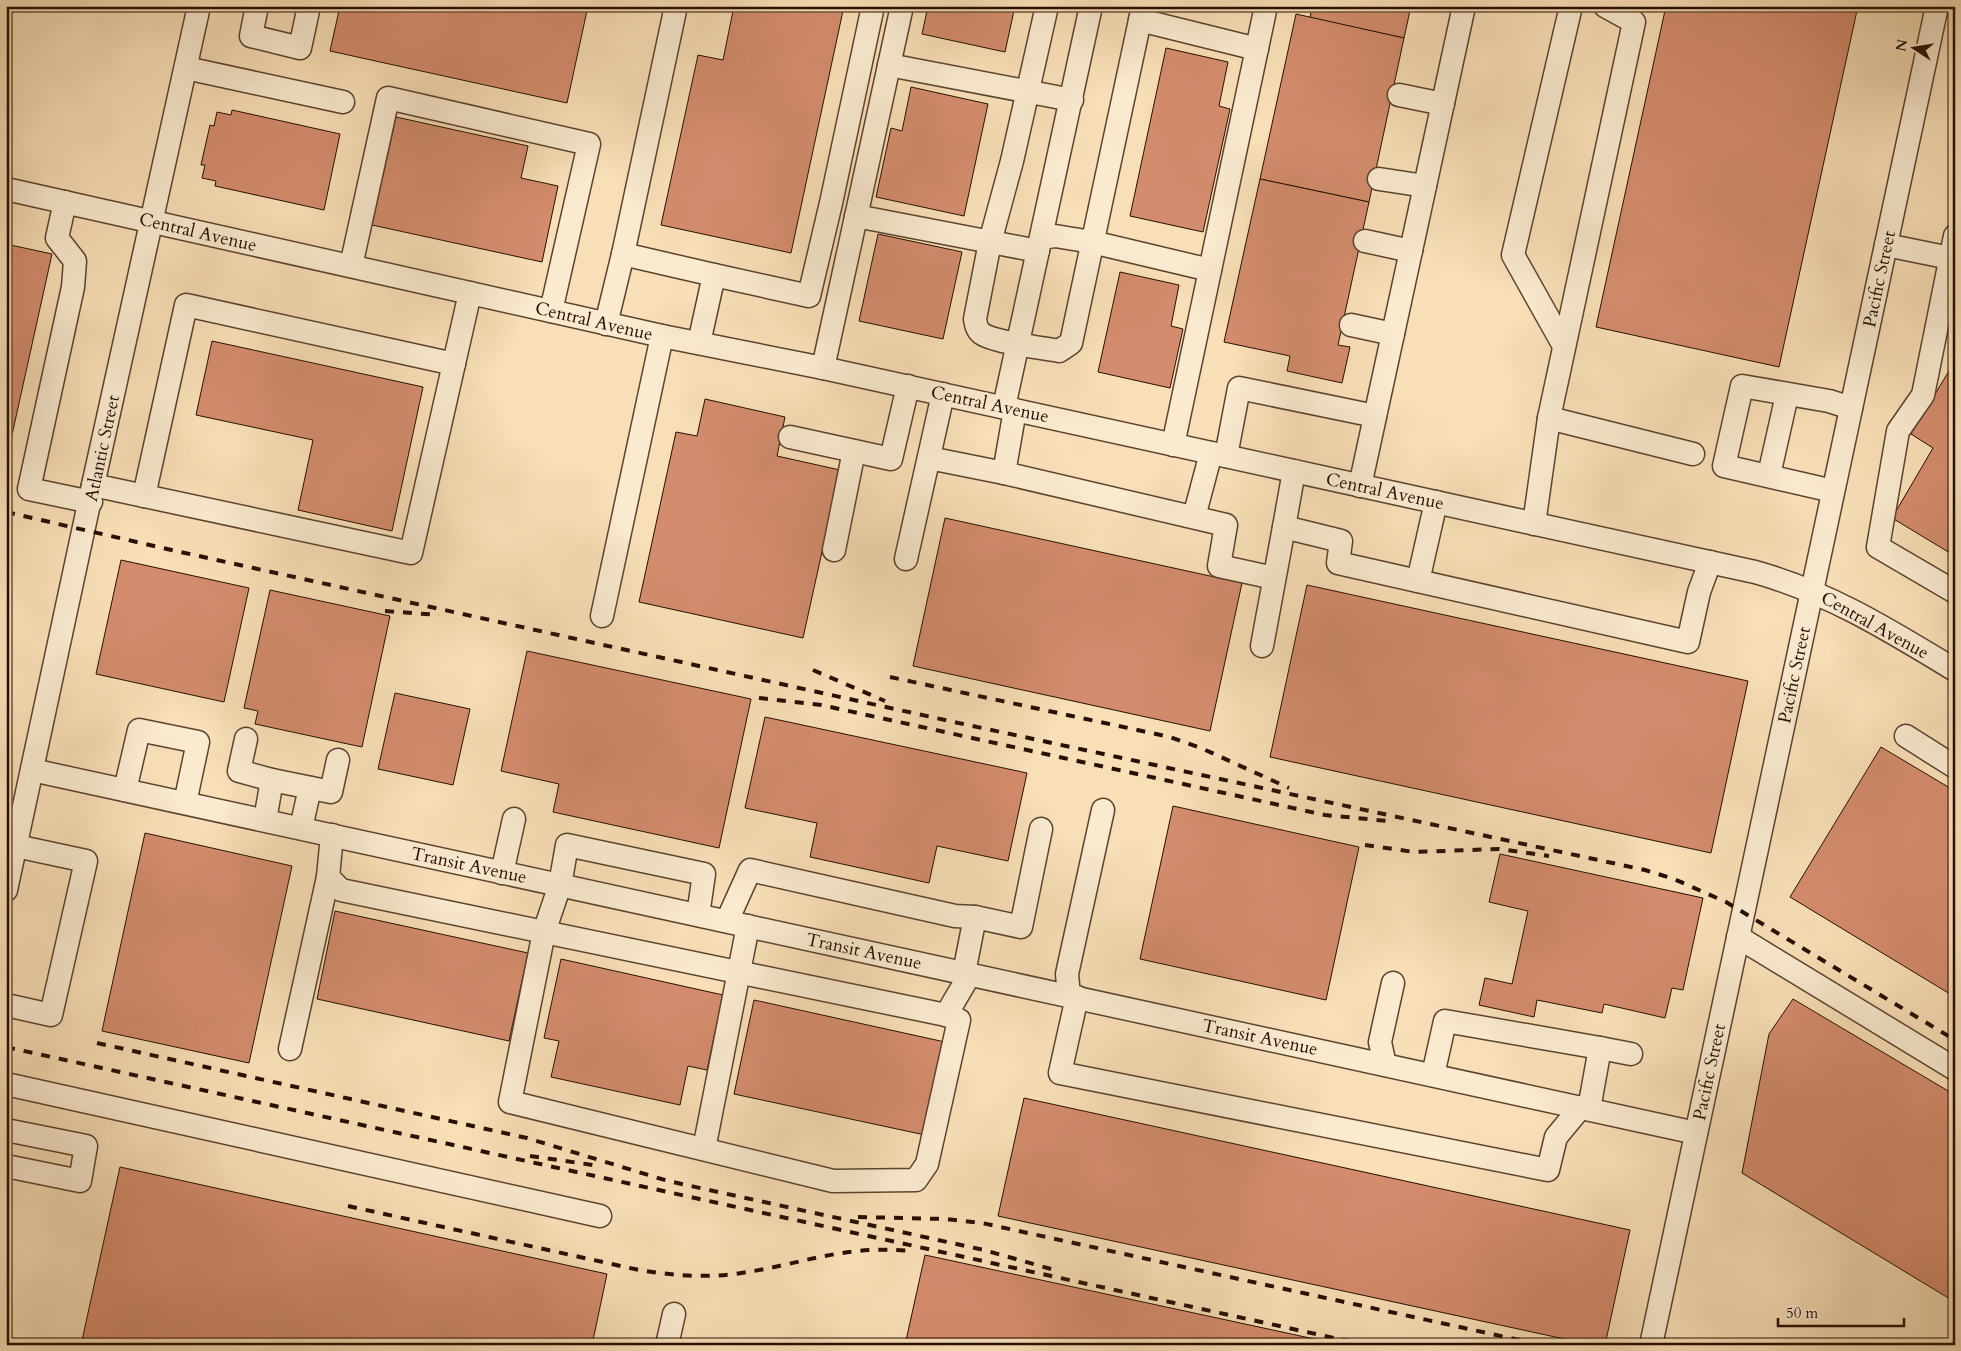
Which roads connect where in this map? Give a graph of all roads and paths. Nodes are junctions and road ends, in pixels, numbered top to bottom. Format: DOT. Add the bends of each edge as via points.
graph roads {
  1 [pos="199,6"];
  2 [pos="257,6"];
  3 [pos="309,6"];
  4 [pos="676,6"];
  5 [pos="873,6"];
  6 [pos="902,6"];
  7 [pos="1046,6"];
  8 [pos="1091,6"];
  9 [pos="1266,6"];
  10 [pos="1464,6"];
  11 [pos="1571,6"];
  12 [pos="1605,6"];
  13 [pos="1141,13"];
  14 [pos="1942,15"];
  15 [pos="1257,49"];
  16 [pos="889,65"];
  17 [pos="186,68"];
  18 [pos="1028,92"];
  19 [pos="1399,94"];
  20 [pos="1072,100"];
  21 [pos="343,102"];
  22 [pos="1443,104"];
  23 [pos="1380,179"];
  24 [pos="1425,186"];
  25 [pos="6,190"];
  26 [pos="65,202"];
  27 [pos="856,216"];
  28 [pos="151,221"];
  29 [pos="1365,241"];
  30 [pos="990,242"];
  31 [pos="1092,242"];
  32 [pos="1039,245"];
  33 [pos="1886,245"];
  34 [pos="1411,251"];
  35 [pos="1953,251"];
  36 [pos="623,254"];
  37 [pos="351,266"];
  38 [pos="1210,270"];
  39 [pos="714,275"];
  40 [pos="470,293"];
  41 [pos="551,311"];
  42 [pos="606,324"];
  43 [pos="1351,325"];
  44 [pos="1393,334"];
  45 [pos="662,336"];
  46 [pos="699,343"];
  47 [pos="1017,344"];
  48 [pos="1564,346"];
  49 [pos="454,364"];
  50 [pos="823,368"];
  51 [pos="908,386"];
  52 [pos="943,394"];
  53 [pos="1787,395"];
  54 [pos="1010,408"];
  55 [pos="1851,408"];
  56 [pos="1375,416"];
  57 [pos="1548,418"];
  58 [pos="790,437"];
  59 [pos="1173,444"];
  60 [pos="854,451"];
  61 [pos="1218,454"];
  62 [pos="1694,454"];
  63 [pos="929,458"];
  64 [pos="1294,471"];
  65 [pos="1004,473"];
  66 [pos="1768,476"];
  67 [pos="1360,486"];
  68 [pos="1833,492"];
  69 [pos="92,493"];
  70 [pos="144,496"];
  71 [pos="1436,502"];
  72 [pos="1194,517"];
  73 [pos="1534,524"];
  74 [pos="1284,527"];
  75 [pos="834,550"];
  76 [pos="906,559"];
  77 [pos="1710,562"];
  78 [pos="1274,578"];
  79 [pos="1418,581"];
  80 [pos="1812,590"];
  81 [pos="1955,592"];
  82 [pos="602,616"];
  83 [pos="1262,646"];
  84 [pos="1955,670"];
  85 [pos="1906,736"];
  86 [pos="246,739"];
  87 [pos="338,760"];
  88 [pos="1955,767"];
  89 [pos="32,770"];
  90 [pos="272,780"];
  91 [pos="310,788"];
  92 [pos="126,790"];
  93 [pos="185,803"];
  94 [pos="1103,810"];
  95 [pos="514,819"];
  96 [pos="265,820"];
  97 [pos="301,828"];
  98 [pos="1041,829"];
  99 [pos="332,835"];
  100 [pos="13,839"];
  101 [pos="502,873"];
  102 [pos="328,877"];
  103 [pos="560,886"];
  104 [pos="6,890"];
  105 [pos="698,915"];
  106 [pos="975,916"];
  107 [pos="738,923"];
  108 [pos="544,932"];
  109 [pos="1738,938"];
  110 [pos="740,973"];
  111 [pos="967,973"];
  112 [pos="1393,983"];
  113 [pos="1073,997"];
  114 [pos="6,1006"];
  115 [pos="946,1015"];
  116 [pos="1600,1048"];
  117 [pos="290,1050"];
  118 [pos="1631,1054"];
  119 [pos="1385,1064"];
  120 [pos="1955,1069"];
  121 [pos="1433,1075"];
  122 [pos="6,1084"];
  123 [pos="1585,1108"];
  124 [pos="6,1130"];
  125 [pos="1696,1132"];
  126 [pos="704,1149"];
  127 [pos="6,1166"];
  128 [pos="600,1216"];
  129 [pos="674,1314"];
  130 [pos="667,1345"];
  131 [pos="1651,1345"];
  1 -- 17 [label="street, Atlantic Street"];
  2 -- 3 [label="street" via="251,36 300,48"];
  4 -- 36 [label="street"];
  5 -- 39 [label="street" via="809,296"];
  6 -- 16 [label="street"];
  7 -- 18 [label="street"];
  8 -- 20 [label="street"];
  9 -- 15 [label="street"];
  10 -- 22 [label="street"];
  11 -- 48 [label="street" via="1513,255"];
  12 -- 48 [label="street" via="1634,22"];
  13 -- 15 [label="street"];
  13 -- 31 [label="street"];
  14 -- 33 [label="street, Pacific Street"];
  15 -- 38 [label="street"];
  16 -- 18 [label="street"];
  16 -- 27 [label="street"];
  17 -- 21 [label="street"];
  17 -- 28 [label="street, Atlantic Street"];
  18 -- 20 [label="street"];
  18 -- 30 [label="street"];
  19 -- 22 [label="street"];
  20 -- 32 [label="street"];
  22 -- 24 [label="street"];
  23 -- 24 [label="street"];
  24 -- 34 [label="street"];
  25 -- 26 [label="street, Central Avenue"];
  26 -- 28 [label="street, Central Avenue"];
  26 -- 69 [label="street" via="57,238 75,261 73,286 29,489"];
  27 -- 30 [label="street"];
  27 -- 50 [label="street"];
  28 -- 37 [label="street, Central Avenue"];
  28 -- 69 [label="street, Atlantic Street"];
  29 -- 34 [label="street"];
  30 -- 32 [label="street"];
  30 -- 47 [label="street" via="975,319 977,329 983,335"];
  31 -- 32 [label="street" via="1055,236"];
  31 -- 38 [label="street"];
  31 -- 47 [label="street" via="1071,343 1059,351"];
  32 -- 47 [label="street"];
  33 -- 35 [label="street"];
  33 -- 55 [label="street, Pacific Street"];
  34 -- 44 [label="street"];
  35 -- 81 [label="street" via="1923,395 1898,431 1878,547"];
  36 -- 39 [label="street"];
  36 -- 42 [label="street"];
  37 -- 40 [label="street, Central Avenue"];
  37 -- 41 [label="street" via="388,98 589,144"];
  38 -- 59 [label="street"];
  39 -- 46 [label="street"];
  40 -- 41 [label="street, Central Avenue"];
  40 -- 49 [label="street"];
  41 -- 42 [label="street, Central Avenue"];
  42 -- 45 [label="street, Central Avenue"];
  43 -- 44 [label="street"];
  44 -- 56 [label="street"];
  45 -- 46 [label="street, Central Avenue"];
  45 -- 82 [label="street"];
  46 -- 50 [label="street, Central Avenue"];
  47 -- 54 [label="street"];
  48 -- 57 [label="street"];
  49 -- 70 [label="street" via="411,553"];
  49 -- 70 [label="street" via="186,305"];
  50 -- 51 [label="street, Central Avenue"];
  51 -- 52 [label="street, Central Avenue"];
  51 -- 60 [label="street" via="891,460"];
  52 -- 54 [label="street, Central Avenue"];
  52 -- 63 [label="street"];
  53 -- 55 [label="street"];
  53 -- 66 [label="street"];
  53 -- 66 [label="street" via="1742,386 1724,466"];
  54 -- 59 [label="street, Central Avenue"];
  54 -- 65 [label="street"];
  55 -- 68 [label="street, Pacific Street"];
  56 -- 61 [label="street" via="1238,388"];
  56 -- 67 [label="street"];
  57 -- 62 [label="street"];
  57 -- 73 [label="street"];
  58 -- 60 [label="street"];
  59 -- 61 [label="street, Central Avenue"];
  60 -- 75 [label="street"];
  61 -- 64 [label="street, Central Avenue"];
  61 -- 72 [label="street"];
  63 -- 65 [label="street"];
  63 -- 76 [label="street"];
  64 -- 67 [label="street, Central Avenue"];
  64 -- 74 [label="street"];
  65 -- 72 [label="street"];
  66 -- 68 [label="street"];
  67 -- 71 [label="street, Central Avenue"];
  68 -- 80 [label="street, Pacific Street"];
  69 -- 70 [label="street"];
  69 -- 89 [label="street, Atlantic Street"];
  71 -- 73 [label="street, Central Avenue"];
  71 -- 79 [label="street"];
  72 -- 78 [label="street" via="1226,525 1219,566"];
  73 -- 77 [label="street, Central Avenue"];
  74 -- 78 [label="street"];
  74 -- 79 [label="street" via="1341,541 1338,563"];
  77 -- 79 [label="street" via="1699,592 1688,642"];
  77 -- 80 [label="street, Central Avenue"];
  78 -- 83 [label="street"];
  80 -- 84 [label="street, Central Avenue" via="1864,615"];
  80 -- 109 [label="street, Pacific Street"];
  85 -- 88 [label="street"];
  86 -- 90 [label="street" via="239,771"];
  87 -- 91 [label="street" via="331,792"];
  89 -- 92 [label="street, Transit Avenue"];
  89 -- 100 [label="street, Atlantic Street"];
  90 -- 91 [label="street"];
  90 -- 96 [label="street"];
  91 -- 97 [label="street"];
  92 -- 93 [label="street, Transit Avenue"];
  92 -- 93 [label="street" via="139,730 198,742"];
  93 -- 96 [label="street, Transit Avenue"];
  94 -- 113 [label="street" via="1068,974"];
  95 -- 101 [label="street"];
  96 -- 97 [label="street, Transit Avenue"];
  97 -- 99 [label="street, Transit Avenue"];
  98 -- 106 [label="street" via="1021,928"];
  99 -- 101 [label="street, Transit Avenue"];
  99 -- 102 [label="street"];
  100 -- 104 [label="street, Atlantic Street"];
  100 -- 114 [label="street" via="86,861 51,1015"];
  101 -- 103 [label="street, Transit Avenue"];
  102 -- 108 [label="street" via="341,890"];
  102 -- 117 [label="street"];
  103 -- 105 [label="street, Transit Avenue"];
  103 -- 105 [label="street" via="567,845 704,874"];
  103 -- 108 [label="street"];
  105 -- 107 [label="street, Transit Avenue"];
  106 -- 107 [label="street" via="955,916 750,870"];
  106 -- 111 [label="street"];
  107 -- 110 [label="street"];
  107 -- 111 [label="street, Transit Avenue"];
  108 -- 110 [label="street"];
  108 -- 126 [label="street" via="510,1102"];
  109 -- 120 [label="street"];
  109 -- 125 [label="street, Pacific Street"];
  110 -- 115 [label="street"];
  110 -- 126 [label="street"];
  111 -- 113 [label="street, Transit Avenue"];
  111 -- 115 [label="street"];
  112 -- 119 [label="street" via="1380,1042"];
  113 -- 119 [label="street, Transit Avenue"];
  113 -- 123 [label="street" via="1060,1073 1548,1170 1556,1137"];
  115 -- 126 [label="street" via="959,1020 927,1164 916,1180 833,1181"];
  116 -- 118 [label="street"];
  116 -- 121 [label="street" via="1446,1021"];
  116 -- 123 [label="street"];
  119 -- 121 [label="street, Transit Avenue"];
  121 -- 123 [label="street, Transit Avenue"];
  122 -- 128 [label="street"];
  123 -- 125 [label="street, Transit Avenue"];
  124 -- 127 [label="street" via="86,1146 80,1181"];
  125 -- 131 [label="street, Pacific Street"];
  129 -- 130 [label="street"];
}
